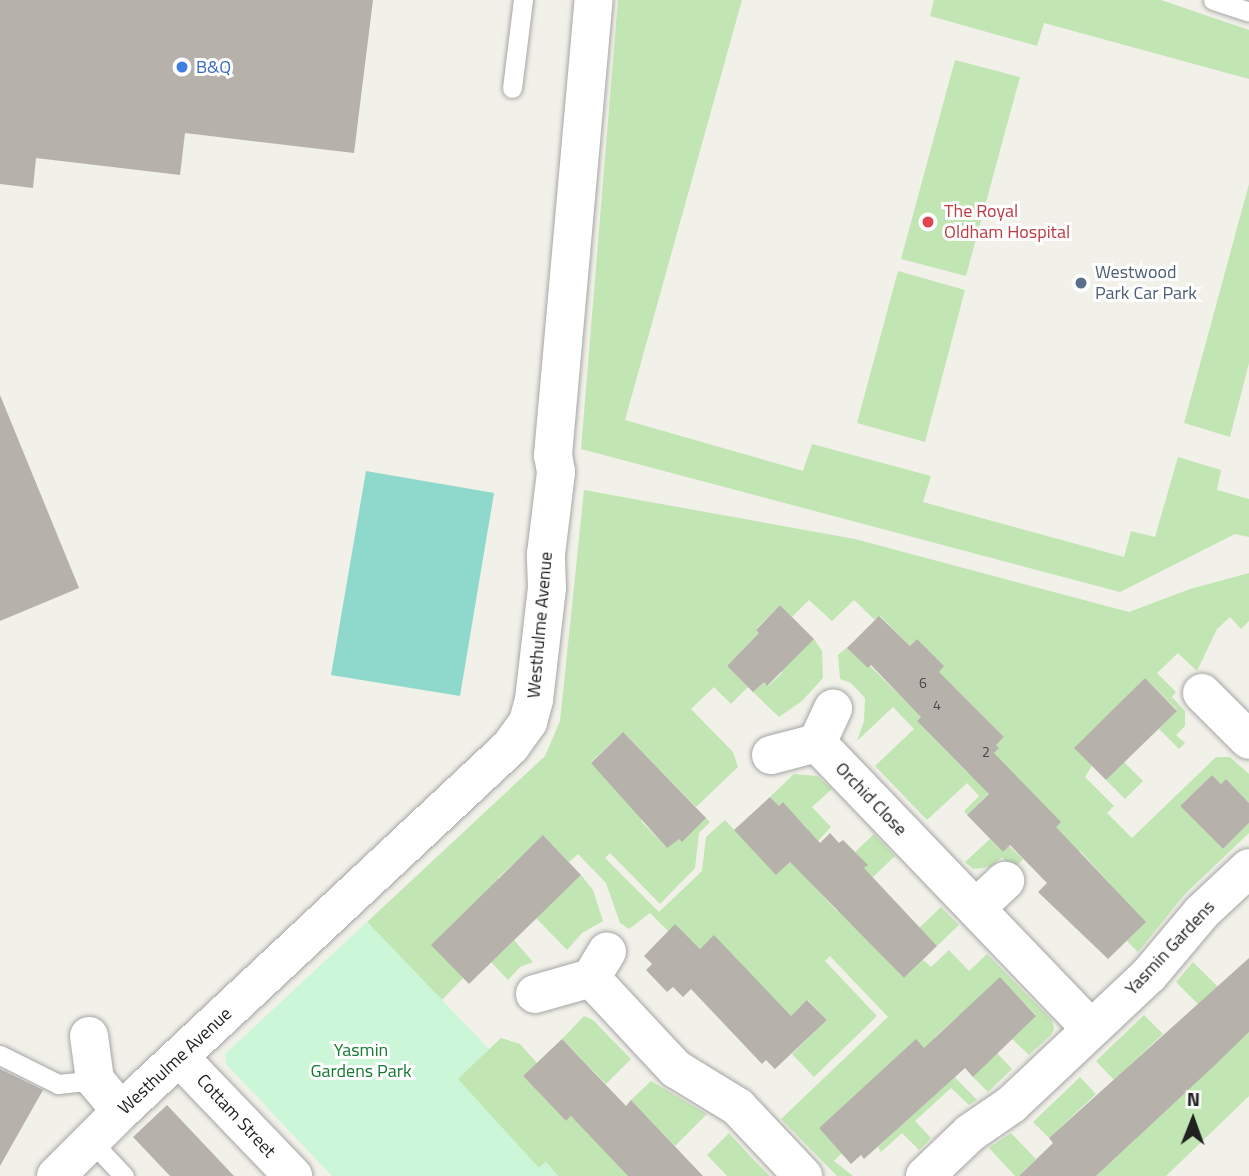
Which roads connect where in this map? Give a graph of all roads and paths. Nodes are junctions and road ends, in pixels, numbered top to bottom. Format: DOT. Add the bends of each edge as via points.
graph roads {
  1 [pos="523,0"];
  2 [pos="594,0"];
  3 [pos="1213,0"];
  4 [pos="1249,12"];
  5 [pos="512,88"];
  6 [pos="833,709"];
  7 [pos="817,743"];
  8 [pos="771,755"];
  9 [pos="1249,868"];
  10 [pos="1004,881"];
  11 [pos="976,908"];
  12 [pos="535,994"];
  13 [pos="1091,1029"];
  14 [pos="89,1036"];
  15 [pos="0,1055"];
  16 [pos="180,1057"];
  17 [pos="95,1080"];
  18 [pos="121,1111"];
  19 [pos="91,1141"];
  20 [pos="56,1176"];
  21 [pos="124,1176"];
  22 [pos="293,1176"];
  23 [pos="803,1176"];
  24 [pos="925,1176"];
  1 -- 5 [label="lane"];
  2 -- 16 [label="street, Westhulme Avenue" via="553,455 547,589 528,722 510,747"];
  3 -- 4 [label="lane"];
  6 -- 7 [label="street"];
  7 -- 8 [label="street"];
  7 -- 11 [label="street, Orchid Close"];
  9 -- 13 [label="street, Yasmin Gardens" via="1202,912 1163,961"];
  10 -- 11 [label="street"];
  11 -- 13 [label="street"];
  12 -- 23 [label="street" via="599,964 676,1069 738,1107"];
  13 -- 24 [label="street, Yasmin Gardens" via="1012,1104 970,1133"];
  14 -- 17 [label="street"];
  15 -- 17 [label="lane" via="58,1084"];
  16 -- 18 [label="street, Westhulme Avenue"];
  16 -- 22 [label="street, Cottam Street"];
  17 -- 18 [label="street"];
  18 -- 19 [label="street, Westhulme Avenue"];
  19 -- 20 [label="street, Westhulme Avenue"];
  19 -- 21 [label="lane"];
}
